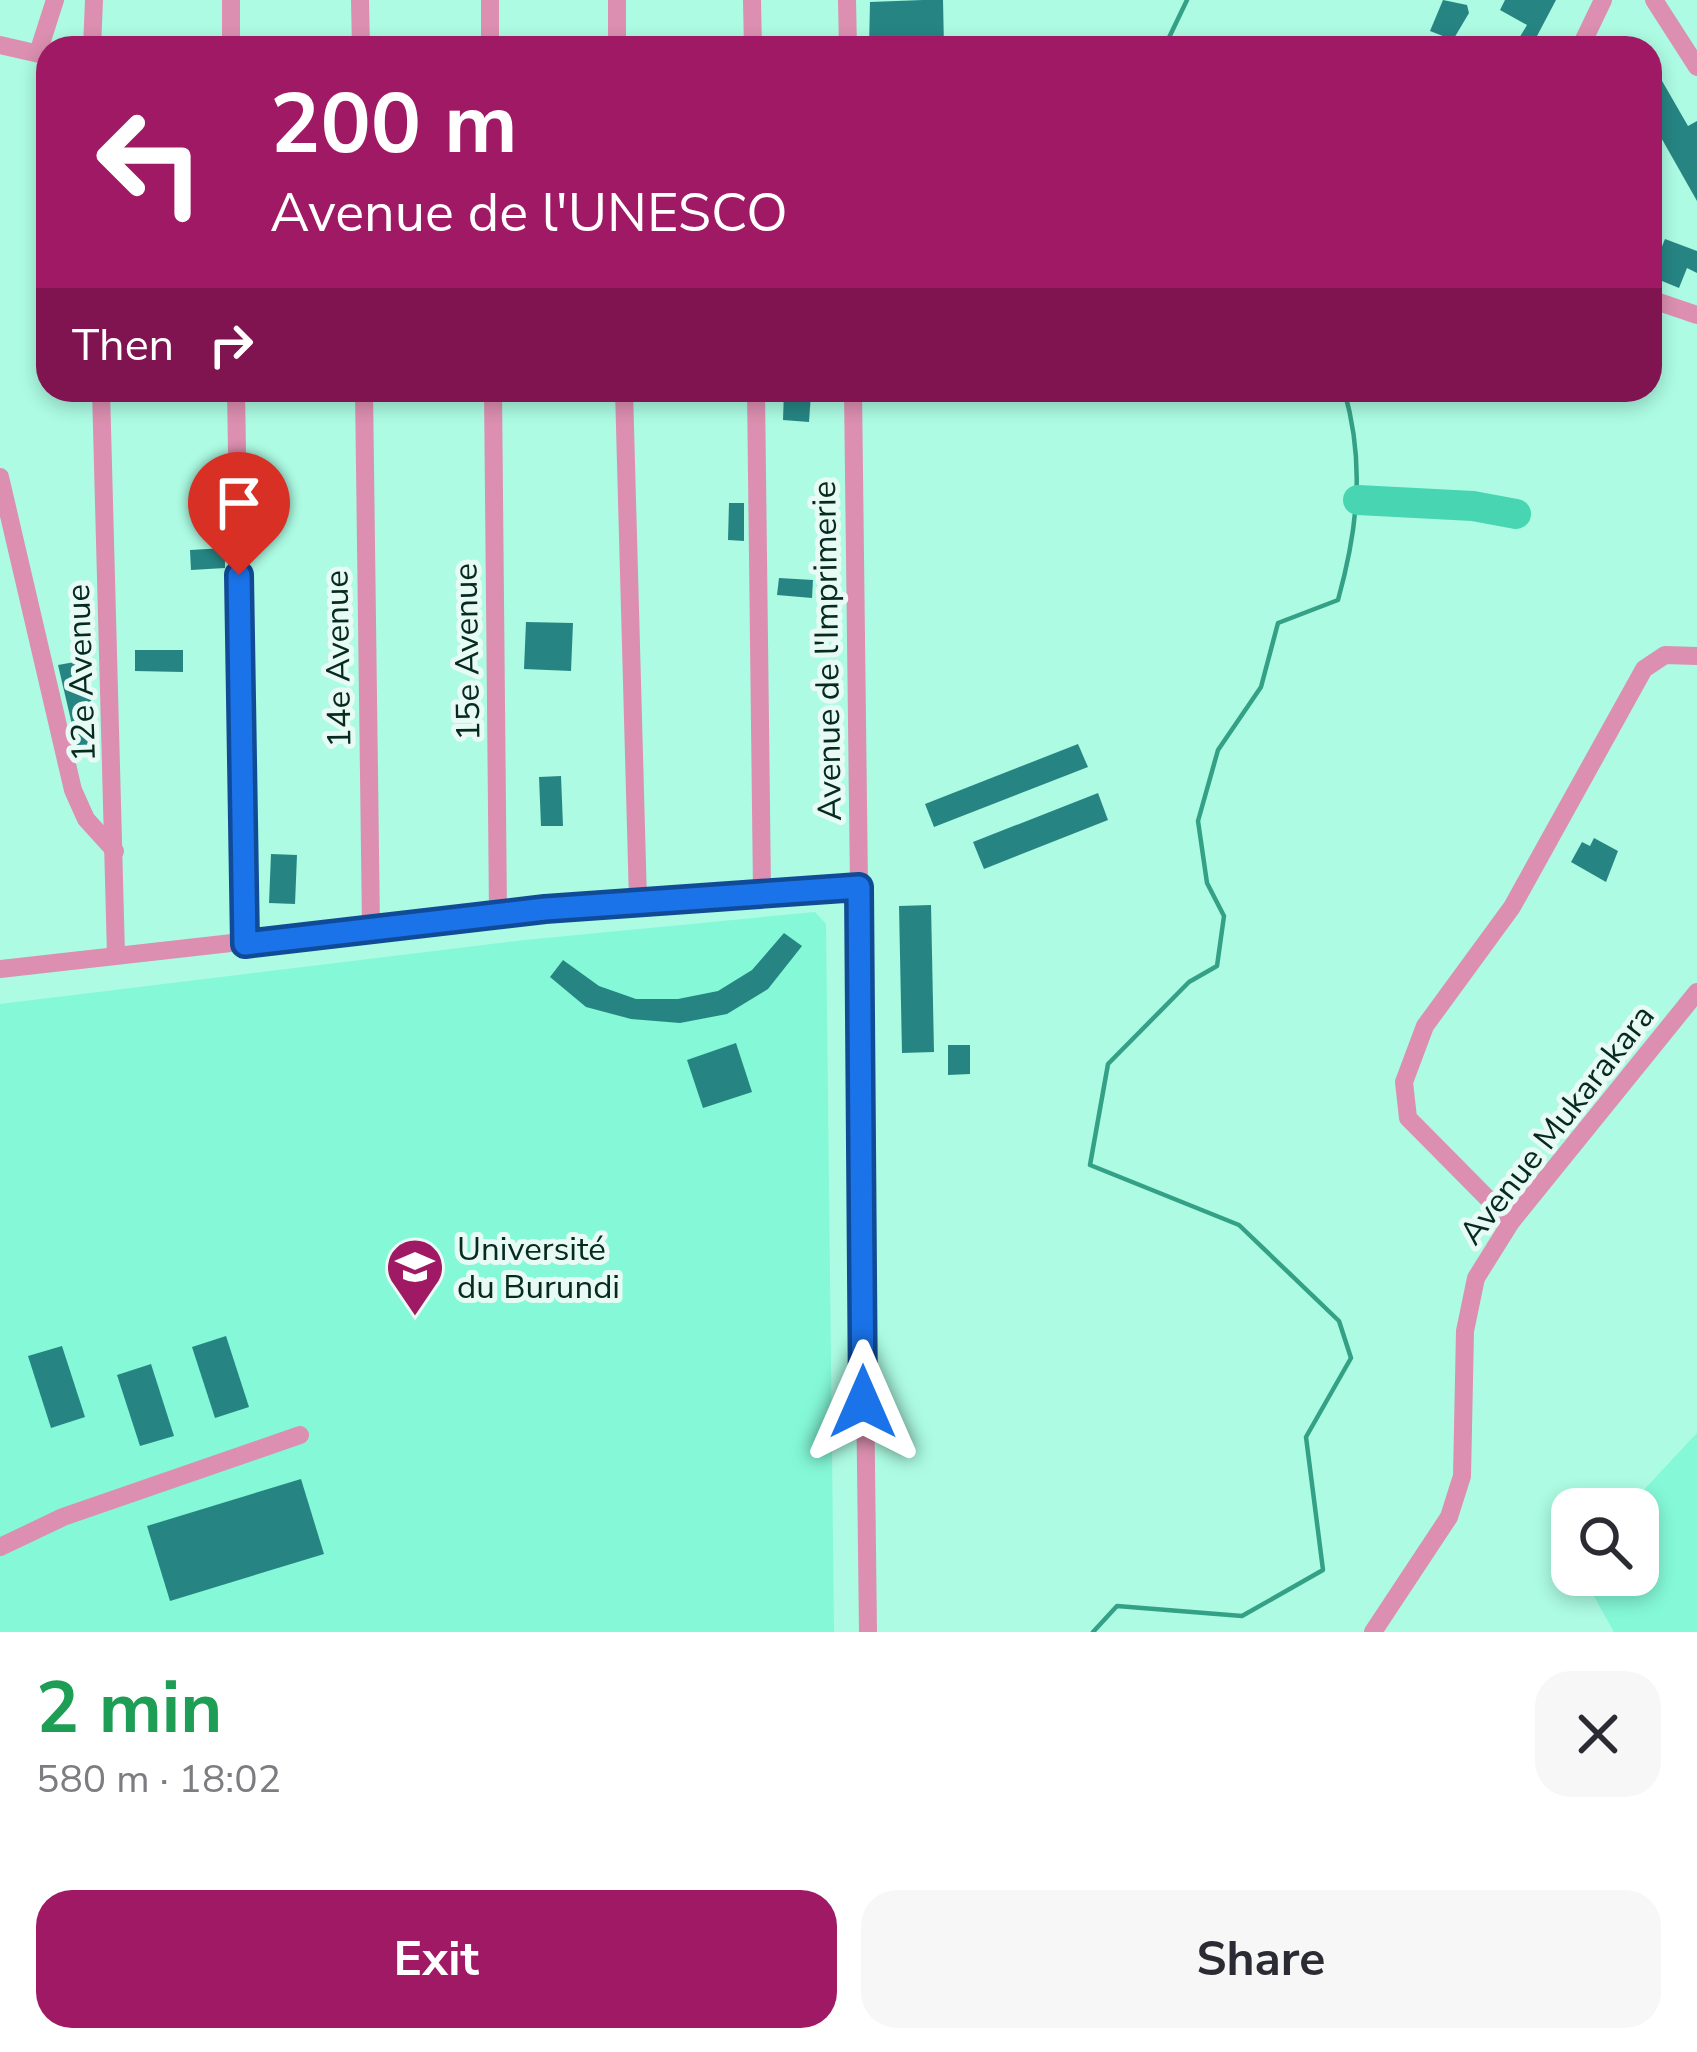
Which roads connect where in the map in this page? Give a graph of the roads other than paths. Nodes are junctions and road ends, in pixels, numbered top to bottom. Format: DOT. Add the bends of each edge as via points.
graph roads {
  1 [pos="55,0"];
  2 [pos="94,0"];
  3 [pos="230,0"];
  4 [pos="360,0"];
  5 [pos="490,0"];
  6 [pos="617,0"];
  7 [pos="752,0"];
  8 [pos="847,0"];
  9 [pos="1603,0"];
  10 [pos="1654,0"];
  11 [pos="47,36"];
  12 [pos="92,36"];
  13 [pos="231,36"];
  14 [pos="361,36"];
  15 [pos="490,36"];
  16 [pos="617,36"];
  17 [pos="753,36"];
  18 [pos="848,36"];
  19 [pos="1586,36"];
  20 [pos="0,45"];
  21 [pos="36,53"];
  22 [pos="1697,67"];
  23 [pos="1662,303"];
  24 [pos="1697,315"];
  25 [pos="101,402"];
  26 [pos="236,402"];
  27 [pos="364,402"];
  28 [pos="493,402"];
  29 [pos="624,402"];
  30 [pos="756,402"];
  31 [pos="853,402"];
  32 [pos="0,477"];
  33 [pos="1697,656"];
  34 [pos="116,851"];
  35 [pos="859,887"];
  36 [pos="762,891"];
  37 [pos="638,901"];
  38 [pos="498,914"];
  39 [pos="370,928"];
  40 [pos="245,944"];
  41 [pos="116,955"];
  42 [pos="0,969"];
  43 [pos="1697,992"];
  44 [pos="1511,1222"];
  45 [pos="300,1435"];
  46 [pos="0,1547"];
  47 [pos="868,1632"];
  48 [pos="1373,1632"];
  1 -- 11 [label="street"];
  2 -- 12 [label="street"];
  3 -- 13 [label="street"];
  4 -- 14 [label="street"];
  5 -- 15 [label="street"];
  6 -- 16 [label="street"];
  7 -- 17 [label="street"];
  8 -- 18 [label="street"];
  9 -- 19 [label="street"];
  10 -- 22 [label="street"];
  20 -- 21 [label="street"];
  23 -- 24 [label="street"];
  25 -- 34 [label="street, 12e Avenue"];
  26 -- 40 [label="street"];
  27 -- 39 [label="street, 14e Avenue"];
  28 -- 38 [label="street, 15e Avenue"];
  29 -- 37 [label="street"];
  30 -- 36 [label="street"];
  31 -- 35 [label="street, Avenue de l'Imprimerie"];
  32 -- 34 [label="street" via="74,790 86,819"];
  33 -- 44 [label="street" via="1665,656 1644,669 1512,907 1409,1058 1408,1118"];
  34 -- 41 [label="street, 12e Avenue"];
  35 -- 36 [label="street"];
  35 -- 47 [label="street, Avenue de l'Imprimerie"];
  36 -- 37 [label="street"];
  37 -- 38 [label="street"];
  38 -- 39 [label="street"];
  39 -- 40 [label="street"];
  40 -- 41 [label="street"];
  41 -- 42 [label="street"];
  43 -- 44 [label="street, Avenue Mukarakara"];
  44 -- 48 [label="street, Avenue Mukarakara" via="1469,1300 1466,1446 1455,1496"];
  45 -- 46 [label="street" via="63,1517"];
}
